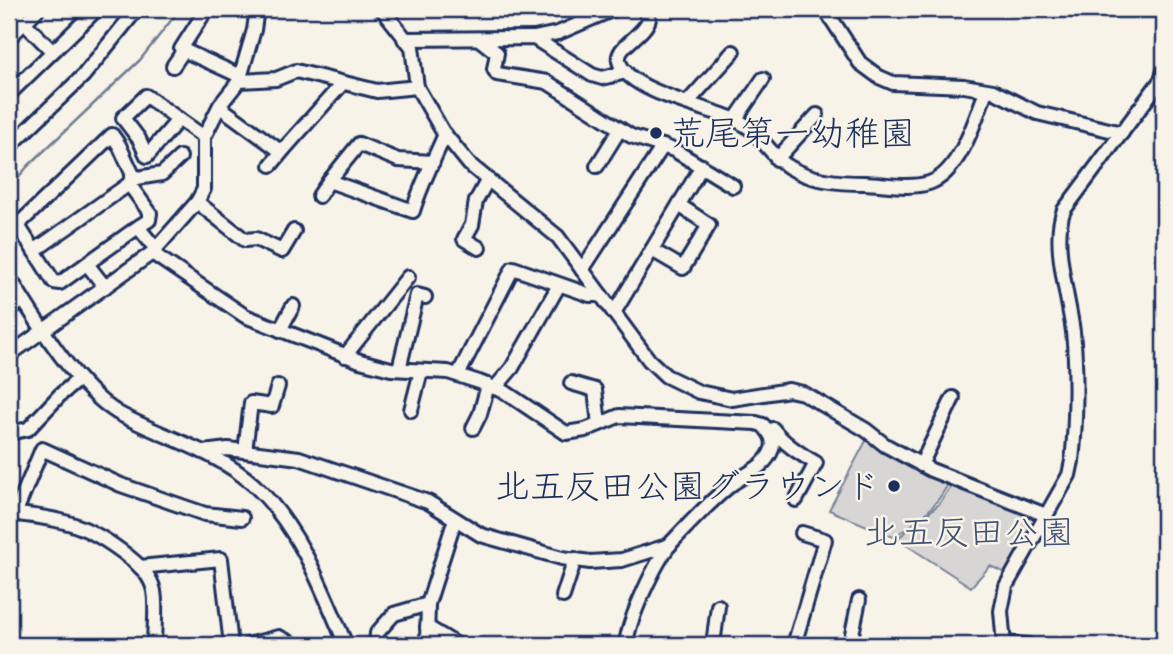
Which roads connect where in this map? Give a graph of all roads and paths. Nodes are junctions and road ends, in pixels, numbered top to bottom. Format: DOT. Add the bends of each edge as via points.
graph roads {
  1 [pos="11,9"];
  2 [pos="38,9"];
  3 [pos="97,9"];
  4 [pos="137,9"];
  5 [pos="257,9"];
  6 [pos="382,9"];
  7 [pos="614,9"];
  8 [pos="644,9"];
  9 [pos="825,9"];
  10 [pos="206,10"];
  11 [pos="597,12"];
  12 [pos="24,23"];
  13 [pos="9,38"];
  14 [pos="534,38"];
  15 [pos="404,39"];
  16 [pos="479,39"];
  17 [pos="184,50"];
  18 [pos="52,51"];
  19 [pos="733,52"];
  20 [pos="173,66"];
  21 [pos="1164,71"];
  22 [pos="626,72"];
  23 [pos="239,78"];
  24 [pos="763,79"];
  25 [pos="342,84"];
  26 [pos="417,87"];
  27 [pos="986,91"];
  28 [pos="9,94"];
  29 [pos="687,103"];
  30 [pos="219,107"];
  31 [pos="817,115"];
  32 [pos="179,120"];
  33 [pos="735,120"];
  34 [pos="620,130"];
  35 [pos="1122,133"];
  36 [pos="444,134"];
  37 [pos="204,137"];
  38 [pos="663,146"];
  39 [pos="9,147"];
  40 [pos="284,149"];
  41 [pos="180,157"];
  42 [pos="778,159"];
  43 [pos="433,162"];
  44 [pos="271,165"];
  45 [pos="597,166"];
  46 [pos="702,166"];
  47 [pos="488,179"];
  48 [pos="329,181"];
  49 [pos="130,182"];
  50 [pos="733,186"];
  51 [pos="319,196"];
  52 [pos="197,202"];
  53 [pos="679,205"];
  54 [pos="138,227"];
  55 [pos="294,231"];
  56 [pos="479,248"];
  57 [pos="652,250"];
  58 [pos="34,251"];
  59 [pos="154,251"];
  60 [pos="87,264"];
  61 [pos="582,270"];
  62 [pos="9,277"];
  63 [pos="408,277"];
  64 [pos="559,285"];
  65 [pos="105,287"];
  66 [pos="417,295"];
  67 [pos="601,295"];
  68 [pos="23,300"];
  69 [pos="293,306"];
  70 [pos="9,310"];
  71 [pos="614,313"];
  72 [pos="280,330"];
  73 [pos="45,331"];
  74 [pos="9,355"];
  75 [pos="345,356"];
  76 [pos="399,369"];
  77 [pos="421,371"];
  78 [pos="458,376"];
  79 [pos="79,379"];
  80 [pos="571,383"];
  81 [pos="278,386"];
  82 [pos="492,387"];
  83 [pos="953,398"];
  84 [pos="411,410"];
  85 [pos="759,424"];
  86 [pos="599,425"];
  87 [pos="9,426"];
  88 [pos="473,428"];
  89 [pos="245,451"];
  90 [pos="203,452"];
  91 [pos="921,465"];
  92 [pos="796,500"];
  93 [pos="12,513"];
  94 [pos="1046,515"];
  95 [pos="242,518"];
  96 [pos="455,519"];
  97 [pos="802,533"];
  98 [pos="670,545"];
  99 [pos="575,559"];
  100 [pos="140,566"];
  101 [pos="563,596"];
  102 [pos="859,600"];
  103 [pos="428,604"];
  104 [pos="718,606"];
  105 [pos="427,626"];
  106 [pos="1004,644"];
  107 [pos="154,645"];
  108 [pos="231,645"];
  109 [pos="248,645"];
  110 [pos="295,645"];
  111 [pos="346,645"];
  112 [pos="376,645"];
  113 [pos="430,645"];
  114 [pos="457,645"];
  115 [pos="626,645"];
  116 [pos="713,645"];
  117 [pos="794,645"];
  118 [pos="853,645"];
  119 [pos="1028,645"];
  1 -- 12 [label="street"];
  2 -- 12 [label="street"];
  3 -- 18 [label="street"];
  4 -- 39 [label="street" via="83,76"];
  5 -- 23 [label="street"];
  6 -- 15 [label="street"];
  7 -- 11 [label="street"];
  8 -- 22 [label="street" via="647,27 619,55"];
  9 -- 27 [label="street" via="860,63 879,78"];
  10 -- 17 [label="street"];
  11 -- 14 [label="street" via="558,33"];
  12 -- 13 [label="street"];
  12 -- 18 [label="street"];
  14 -- 16 [label="street"];
  14 -- 22 [label="street" via="592,75 602,78"];
  15 -- 16 [label="street"];
  15 -- 26 [label="street" via="412,47"];
  16 -- 34 [label="street" via="497,53 497,74 547,82"];
  17 -- 20 [label="street"];
  17 -- 23 [label="street"];
  18 -- 28 [label="street"];
  19 -- 29 [label="street"];
  21 -- 35 [label="street"];
  22 -- 29 [label="street"];
  23 -- 25 [label="street" via="276,79 296,71"];
  23 -- 30 [label="street"];
  24 -- 33 [label="street"];
  25 -- 26 [label="street" via="377,92"];
  25 -- 40 [label="street"];
  26 -- 36 [label="street"];
  27 -- 35 [label="street" via="1037,113"];
  27 -- 42 [label="street" via="961,151 945,173 930,183 827,181 804,175"];
  29 -- 33 [label="street"];
  30 -- 37 [label="street"];
  30 -- 40 [label="street" via="279,150"];
  31 -- 42 [label="street"];
  32 -- 32 [label="street" via="146,96 123,118 147,156"];
  32 -- 37 [label="street"];
  33 -- 42 [label="street" via="754,131"];
  34 -- 38 [label="street"];
  34 -- 45 [label="street"];
  35 -- 94 [label="street" via="1059,221 1073,334 1073,450 1069,475"];
  36 -- 43 [label="street"];
  36 -- 47 [label="street"];
  37 -- 52 [label="street" via="204,189"];
  38 -- 46 [label="street"];
  38 -- 61 [label="street"];
  40 -- 44 [label="street"];
  41 -- 49 [label="street" via="162,174"];
  43 -- 48 [label="street" via="398,160 359,144"];
  43 -- 48 [label="street" via="413,211"];
  46 -- 50 [label="street"];
  46 -- 53 [label="street"];
  47 -- 56 [label="street" via="464,239"];
  47 -- 61 [label="street" via="558,237"];
  48 -- 51 [label="street"];
  49 -- 54 [label="street" via="150,213 149,220"];
  49 -- 58 [label="street"];
  49 -- 58 [label="street" via="133,175 112,135 22,221 19,227"];
  52 -- 55 [label="street" via="246,240 256,239 282,251"];
  52 -- 59 [label="street"];
  53 -- 57 [label="street"];
  53 -- 57 [label="street" via="709,225 682,268"];
  54 -- 59 [label="street"];
  54 -- 60 [label="street"];
  57 -- 71 [label="street"];
  58 -- 60 [label="street" via="54,282 60,283"];
  59 -- 65 [label="street"];
  59 -- 72 [label="street" via="244,317"];
  60 -- 65 [label="street"];
  61 -- 67 [label="street"];
  62 -- 68 [label="street"];
  63 -- 75 [label="street"];
  64 -- 67 [label="street"];
  64 -- 78 [label="street" via="513,268"];
  64 -- 82 [label="street" via="512,368"];
  65 -- 73 [label="street"];
  66 -- 76 [label="street"];
  67 -- 71 [label="street"];
  68 -- 70 [label="street"];
  68 -- 73 [label="street"];
  69 -- 72 [label="street"];
  71 -- 91 [label="street" via="666,376 699,392 732,399 789,390 803,393"];
  72 -- 75 [label="street"];
  73 -- 74 [label="street"];
  73 -- 79 [label="street"];
  75 -- 76 [label="street"];
  76 -- 77 [label="street"];
  77 -- 78 [label="street"];
  77 -- 84 [label="street"];
  78 -- 82 [label="street"];
  79 -- 87 [label="street" via="28,429 14,432"];
  79 -- 90 [label="street" via="116,411"];
  80 -- 86 [label="street" via="595,390"];
  81 -- 89 [label="street" via="272,406 251,403"];
  82 -- 86 [label="street" via="566,433"];
  82 -- 88 [label="street"];
  83 -- 91 [label="street"];
  85 -- 86 [label="street" via="619,416"];
  85 -- 92 [label="street" via="771,426 798,453 816,463"];
  85 -- 98 [label="street" via="773,441 761,465 731,484"];
  89 -- 90 [label="street"];
  89 -- 96 [label="street" via="299,458 355,476 428,502"];
  90 -- 111 [label="street" via="253,485 287,524 306,554"];
  91 -- 94 [label="street"];
  93 -- 95 [label="street" via="42,449 121,485 193,510"];
  93 -- 100 [label="street" via="52,517 88,529"];
  94 -- 106 [label="street" via="1006,586 1001,611"];
  96 -- 99 [label="street" via="481,535"];
  96 -- 103 [label="street"];
  97 -- 117 [label="street" via="825,540"];
  98 -- 99 [label="street" via="622,560"];
  98 -- 115 [label="street" via="643,593"];
  99 -- 101 [label="street"];
  100 -- 107 [label="street" via="154,591"];
  100 -- 108 [label="street" via="221,559"];
  102 -- 118 [label="street"];
  103 -- 105 [label="street"];
  103 -- 112 [label="street" via="394,614 377,633"];
  104 -- 116 [label="street"];
  105 -- 113 [label="street"];
  105 -- 114 [label="street"];
  106 -- 119 [label="street"];
  109 -- 110 [label="street" via="279,637"];
}
